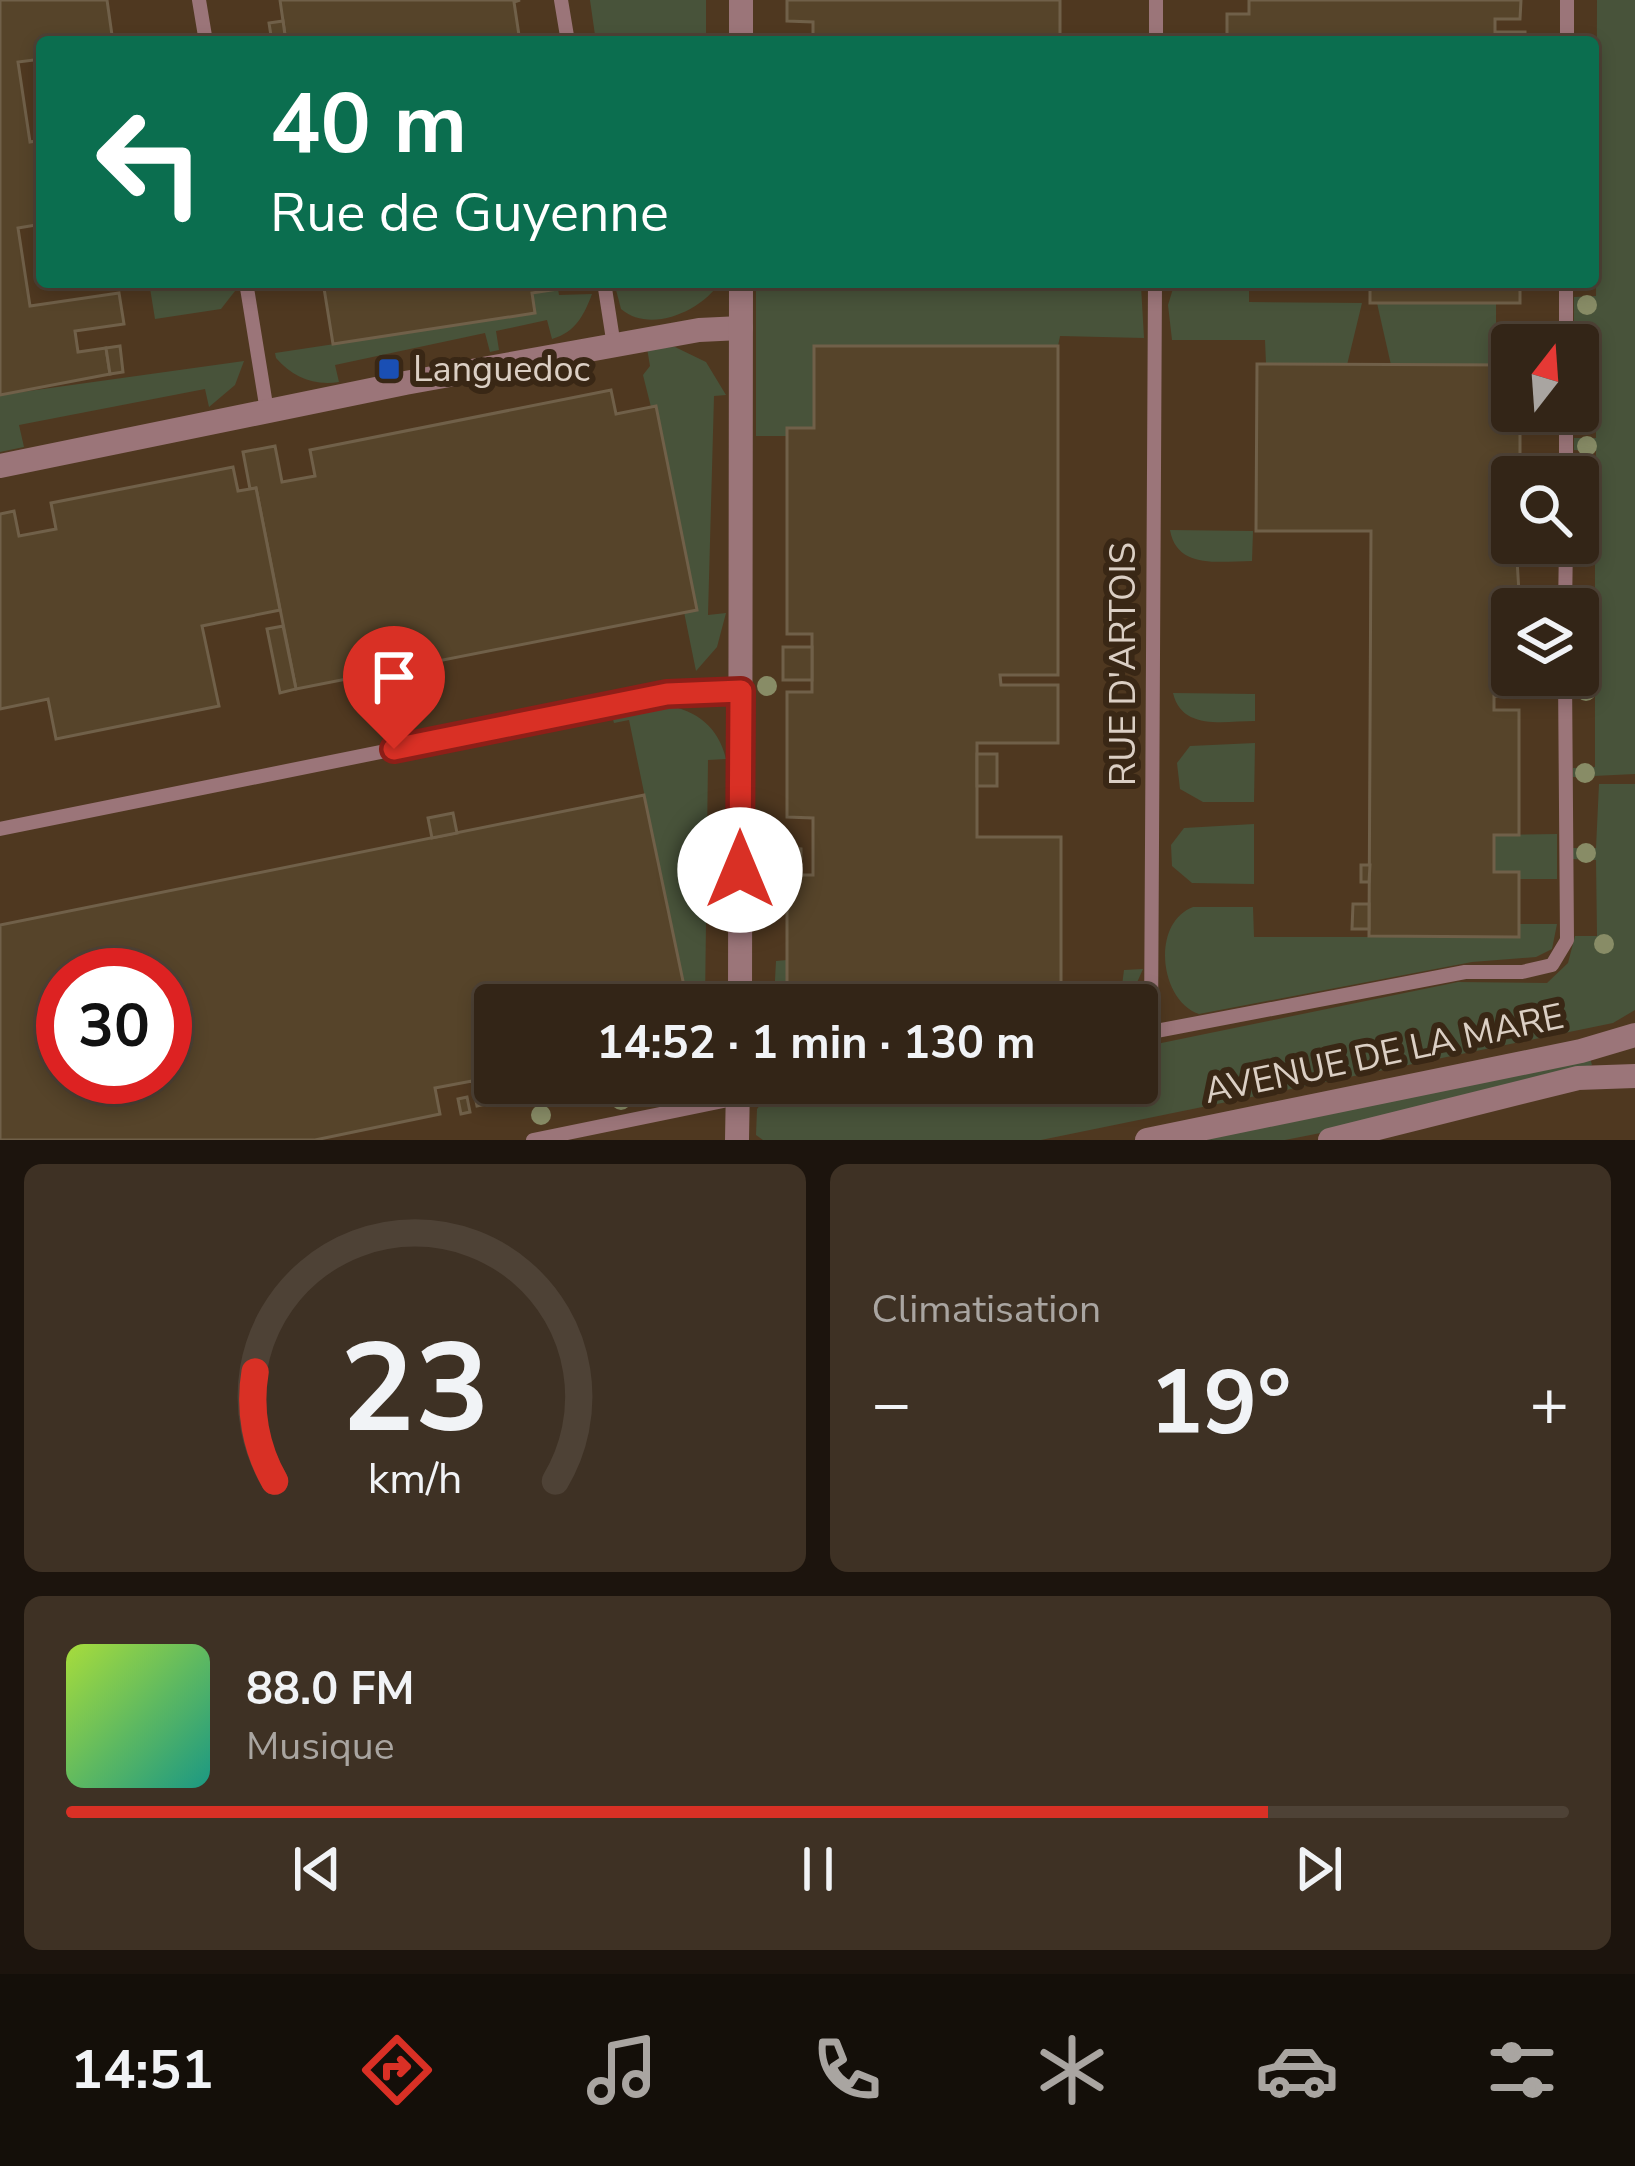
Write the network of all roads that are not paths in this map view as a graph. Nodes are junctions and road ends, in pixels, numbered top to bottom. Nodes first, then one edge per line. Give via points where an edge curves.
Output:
1 (200, 0) edge
2 (561, 0) edge
3 (741, 0) edge
4 (1156, 0) edge
5 (1567, 0) edge
6 (205, 36) edge
7 (567, 36) edge
8 (741, 36) edge
9 (1156, 36) edge
10 (1567, 36) edge
11 (247, 288) edge
12 (605, 288) edge
13 (741, 288) edge
14 (1155, 288) edge
15 (1566, 288) edge
16 (1566, 324) edge
17 (741, 328) junction
18 (614, 346) junction
19 (267, 411) junction
20 (0, 466) edge
21 (741, 691) junction
22 (1565, 696) edge
23 (0, 829) edge
24 (740, 984) edge
25 (1145, 984) edge
26 (1158, 1029) edge
27 (1635, 1035) edge
28 (1635, 1076) edge
29 (684, 1104) edge
30 (737, 1104) edge
31 (533, 1140) edge
32 (736, 1140) edge
33 (1147, 1140) edge
34 (1330, 1140) edge

1 - 6 lane
2 - 7 lane
3 - 8 street
4 - 9 lane
5 - 10 lane
11 - 19 lane
12 - 18 lane
13 - 17 street
14 - 25 lane, RUE D'ARTOIS
15 - 16 lane
17 - 18 street
17 - 21 street
18 - 19 street
19 - 20 street
21 - 23 lane via 667,694
21 - 24 street
22 - 26 lane via 1567,940 1552,965 1466,972
27 - 33 street, AVENUE DE LA MARE
28 - 34 street, AVENUE DE LA MARE via 1578,1078
29 - 31 lane
30 - 32 street

